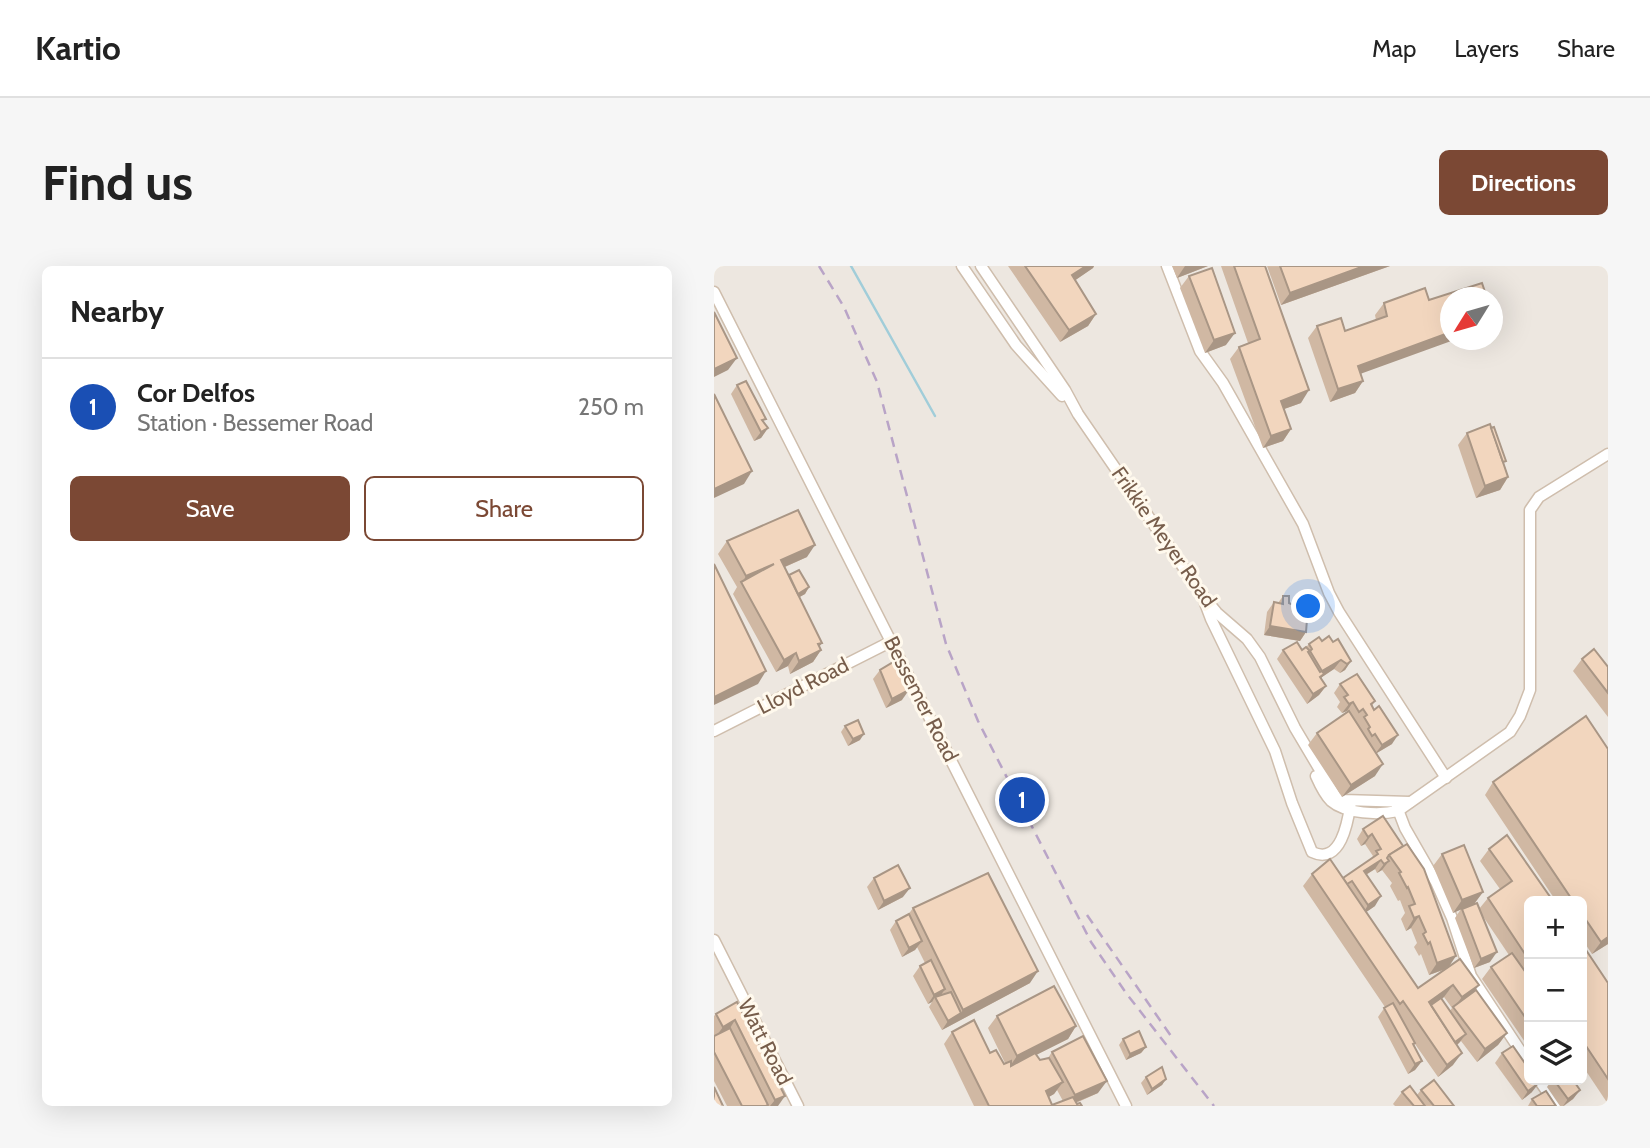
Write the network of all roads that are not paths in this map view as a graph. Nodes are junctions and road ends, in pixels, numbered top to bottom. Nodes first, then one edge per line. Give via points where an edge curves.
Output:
1 (962, 266) edge
2 (981, 266) edge
3 (1167, 266) edge
4 (714, 292) edge
5 (1078, 414) junction
6 (1608, 454) edge
7 (1203, 596) junction
8 (891, 641) junction
9 (714, 732) edge
10 (1446, 778) junction
11 (1351, 804) junction
12 (1397, 807) junction
13 (714, 940) edge
14 (1524, 1056) edge
15 (1542, 1085) edge
16 (798, 1106) edge
17 (1126, 1106) edge
18 (1557, 1106) edge

1 - 5 street, Frikkie Meyer Road via 1016,345
2 - 5 street, Frikkie Meyer Road
3 - 10 street via 1200,351 1303,524 1339,612
4 - 8 street, Bessemer Road
5 - 7 street, Frikkie Meyer Road
6 - 10 street via 1532,505 1530,690 1510,732
7 - 11 street, Frikkie Meyer Road via 1260,657 1295,729 1336,797
7 - 11 street via 1275,751 1312,852 1326,854 1336,848
8 - 9 street, Lloyd Road
8 - 17 street, Bessemer Road
10 - 12 street
11 - 12 street
12 - 14 street via 1452,918 1471,976
13 - 16 street, Watt Road
15 - 18 street

